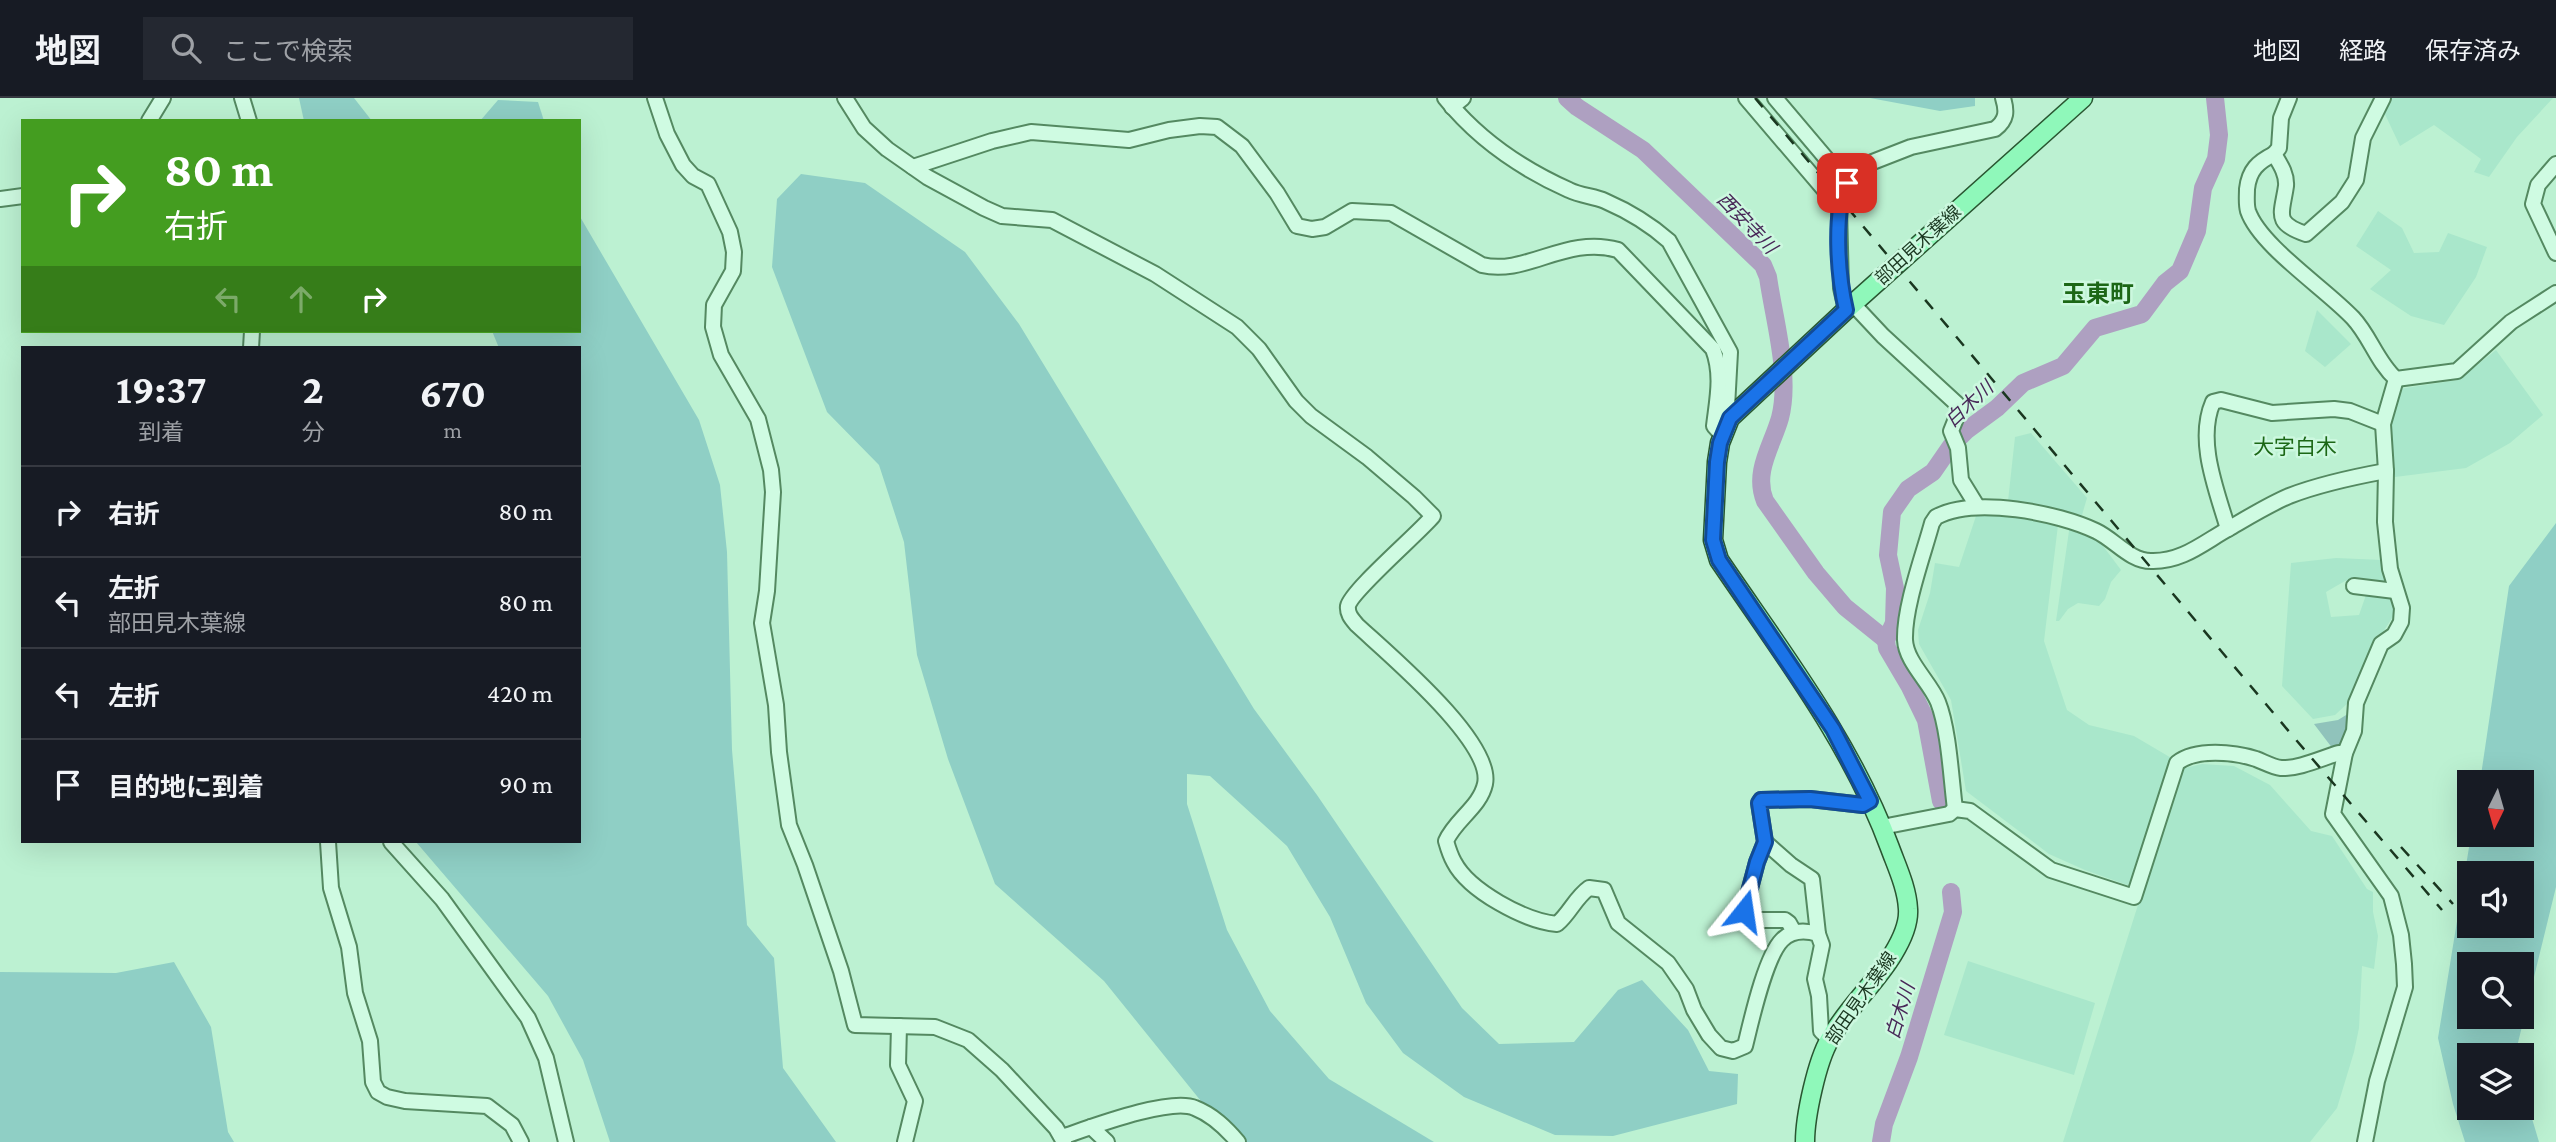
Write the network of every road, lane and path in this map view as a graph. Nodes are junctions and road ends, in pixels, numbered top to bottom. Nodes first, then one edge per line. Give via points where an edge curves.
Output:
1 (242, 98) edge
2 (655, 98) edge
3 (845, 98) edge
4 (1746, 98) edge
5 (1775, 98) edge
6 (2003, 98) edge
7 (2083, 98) edge
8 (2289, 98) edge
9 (2383, 98) edge
10 (159, 100) edge
11 (1453, 101) edge
12 (150, 119) edge
13 (248, 119) edge
14 (2274, 154) junction
15 (2556, 164) edge
16 (913, 167) junction
17 (1847, 183) junction
18 (21, 196) edge
19 (0, 199) edge
20 (1839, 206) junction
21 (2556, 253) edge
22 (2556, 293) edge
23 (1850, 307) junction
24 (2396, 379) junction
25 (1730, 418) junction
26 (2383, 424) junction
27 (1723, 436) junction
28 (2386, 471) junction
29 (1977, 506) junction
30 (2228, 529) junction
31 (2354, 586) dead end
32 (2395, 591) junction
33 (2345, 753) junction
34 (1870, 801) junction
35 (1955, 809) junction
36 (1882, 828) junction
37 (1765, 842) junction
38 (328, 843) edge
39 (392, 843) edge
40 (1794, 932) junction
41 (1818, 934) junction
42 (899, 1026) junction
43 (1829, 1039) junction
44 (1091, 1127) junction
45 (1063, 1140) edge
46 (521, 1142) edge
47 (566, 1142) edge
48 (905, 1142) edge
49 (1107, 1142) edge
50 (1238, 1142) edge
51 (1805, 1142) edge
52 (2365, 1142) edge

1 - 13 street
2 - 42 street via 682,165 708,184 734,252 733,271 714,305 713,327 721,355 758,419 771,470 762,623 789,824 855,1024
3 - 16 street via 863,128
4 - 20 street
5 - 17 street
6 - 17 street via 2005,117 1995,129 1912,147 1870,163
7 - 23 main road, 部田見木葉線
8 - 14 street
9 - 14 street via 2363,138 2356,180 2342,202 2306,234 2291,229 2280,211 2286,185
10 - 12 street
11 - 25 street via 1504,154 1571,191 1604,201 1657,229 1669,241 1730,352
14 - 24 street via 2252,170 2247,208 2253,222 2354,319
15 - 21 street via 2538,185 2533,204
16 - 27 street via 1031,132 1129,140 1179,129 1217,127 1242,146 1297,226 1325,228 1352,211 1391,213 1497,269 1582,246 1618,250 1713,349 1720,378 1714,426
16 - 40 street via 1003,216 1052,220 1155,274 1237,327 1311,416 1367,457 1433,516 1369,578 1348,603 1348,614 1426,688 1484,764 1484,787 1446,841 1455,864 1484,894 1557,924 1589,888 1604,890 1618,923 1668,963 1709,1035 1721,1048 1733,1051 1745,1046 1773,953
17 - 20 street
18 - 19 street
20 - 23 street via 1841,288
22 - 24 street via 2511,322 2457,371
23 - 25 main road, 部田見木葉線
23 - 29 street via 1957,404 1951,431 1961,480
24 - 26 street
25 - 27 main road, 部田見木葉線
26 - 28 street
26 - 30 street via 2350,411 2284,414 2213,402 2207,456
27 - 34 main road, 部田見木葉線 via 1713,540 1719,560 1833,729
28 - 30 street via 2289,496
28 - 32 street via 2385,522
29 - 30 street via 2070,521 2098,532 2137,559 2151,561 2184,556
29 - 35 street via 1943,514 1932,523 1905,641 1937,701
31 - 32 street
32 - 33 street via 2402,608 2401,622 2394,635 2381,644 2356,703 2354,731
33 - 35 street via 2280,768 2227,754 2183,758 2177,763 2134,897 2050,870 1970,811
33 - 52 street via 2333,814 2391,896 2404,964 2405,987 2377,1081
34 - 36 main road, 部田見木葉線
34 - 37 street via 1863,805 1761,800
35 - 36 street
36 - 43 main road, 部田見木葉線 via 1904,888 1908,911 1902,936
37 - 40 street via 1744,911 1752,920 1785,920
37 - 41 street via 1812,879
38 - 46 street via 331,888 349,947 378,1092 405,1101 487,1106 512,1125
39 - 47 street via 442,899 528,1018 546,1058
40 - 41 street
41 - 43 street via 1822,945 1815,979 1821,1031
42 - 45 street via 935,1027 968,1040 1002,1070
42 - 48 street via 898,1065 915,1101
43 - 51 main road, 部田見木葉線 via 1810,1103
44 - 45 street
44 - 49 street
44 - 50 street via 1159,1108 1193,1107 1224,1126

